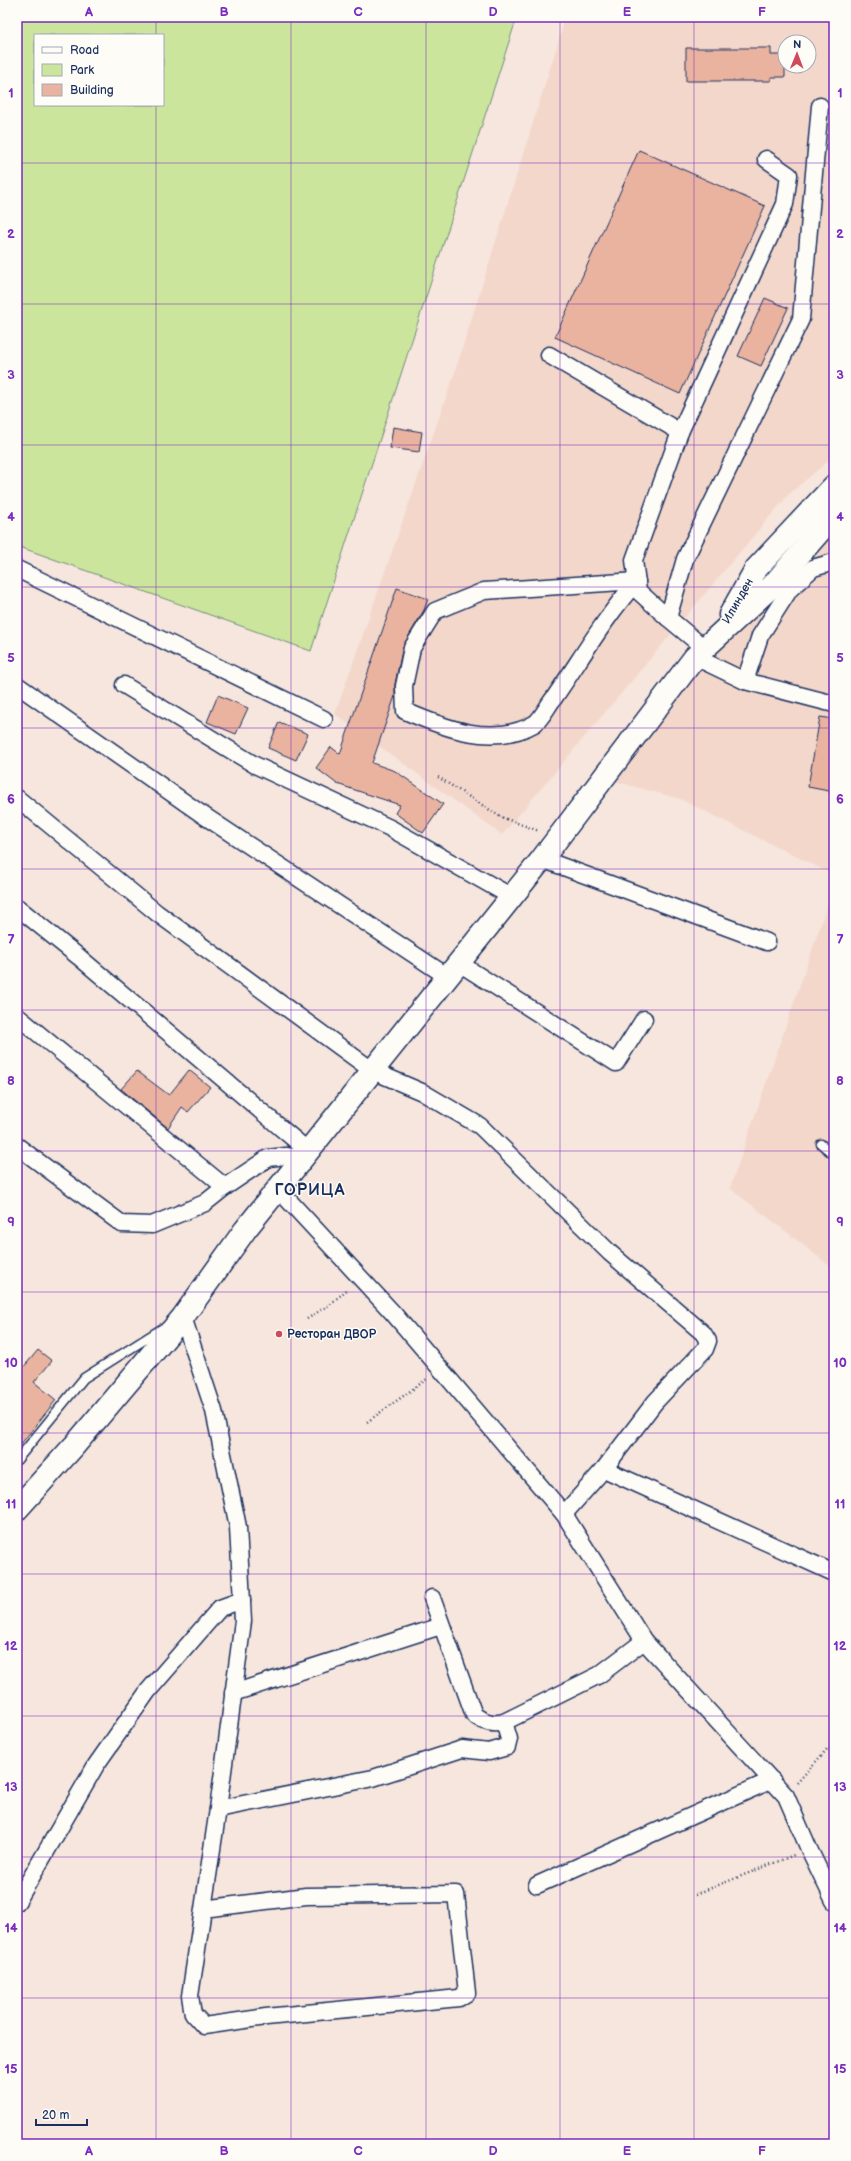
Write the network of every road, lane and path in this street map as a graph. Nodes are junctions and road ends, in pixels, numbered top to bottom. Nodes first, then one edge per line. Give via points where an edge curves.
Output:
1 (820, 106) dead end
2 (766, 159) dead end
3 (549, 355) dead end
4 (680, 432) junction
5 (834, 486) edge
6 (834, 515) edge
7 (834, 562) edge
8 (17, 569) edge
9 (637, 582) junction
10 (668, 618) junction
11 (720, 632) junction
12 (699, 652) junction
13 (745, 680) junction
14 (17, 685) edge
15 (124, 685) dead end
16 (834, 704) edge
17 (324, 720) dead end
18 (438, 777) dead end
19 (17, 798) edge
20 (558, 839) junction
21 (542, 859) junction
22 (512, 897) junction
23 (17, 907) edge
24 (767, 942) dead end
25 (454, 970) junction
26 (17, 1016) edge
27 (644, 1019) dead end
28 (373, 1071) junction
29 (821, 1144) dead end
30 (17, 1146) edge
31 (305, 1154) junction
32 (834, 1155) edge
33 (225, 1187) junction
34 (278, 1189) junction
35 (361, 1278) junction
36 (183, 1316) junction
37 (307, 1319) dead end
38 (441, 1369) junction
39 (367, 1422) dead end
40 (17, 1460) edge
41 (604, 1469) junction
42 (17, 1509) edge
43 (564, 1514) junction
44 (834, 1573) edge
45 (432, 1598) dead end
46 (242, 1600) junction
47 (441, 1626) junction
48 (644, 1641) junction
49 (233, 1693) junction
50 (504, 1722) junction
51 (834, 1750) edge
52 (772, 1780) junction
53 (786, 1796) junction
54 (218, 1809) junction
55 (809, 1850) junction
56 (537, 1885) dead end
57 (696, 1894) dead end
58 (17, 1902) edge
59 (834, 1902) edge
60 (204, 1909) junction

1 - 10 street via 801,319 685,559
2 - 4 street via 789,175 785,204
3 - 4 street
4 - 9 street via 634,560
5 - 11 main road, Илинден via 756,569
6 - 11 main road, Илинден via 772,586
7 - 13 street via 813,568 790,589 760,636
8 - 17 street
9 - 9 street via 484,591 435,611 412,648 404,686 405,711 432,723 475,734 505,734 535,724 618,603
9 - 10 street via 638,591
10 - 12 street
11 - 12 main road
12 - 13 street
12 - 20 main road
13 - 16 street
14 - 25 street via 200,813
15 - 22 street via 255,765 390,828
18 - 20 path via 501,817
19 - 28 street via 157,913
20 - 21 main road
21 - 22 main road
21 - 24 street
22 - 25 main road
23 - 31 street via 79,956
25 - 27 street via 616,1063
25 - 28 main road
26 - 33 street
28 - 31 main road
28 - 41 street via 422,1092 480,1126 610,1253 703,1333 708,1341 705,1349 655,1402
29 - 32 lane
30 - 33 street via 122,1224 152,1224 205,1203
31 - 33 street via 268,1158
31 - 34 main road
34 - 35 street
34 - 36 main road
35 - 37 path via 329,1305
35 - 38 street
36 - 40 lane via 84,1378
36 - 42 main road via 74,1446
36 - 46 street via 214,1411 238,1527
38 - 39 path
38 - 43 street
41 - 43 street
41 - 44 street
43 - 48 street
45 - 47 street
46 - 49 street via 243,1621
46 - 58 street via 220,1608 148,1691 96,1765
47 - 49 street
47 - 50 street via 474,1715 484,1722
48 - 50 street via 599,1675
48 - 52 street
49 - 54 street
50 - 54 street via 509,1739 507,1747 499,1751 462,1749 373,1778
51 - 53 path via 828,1748
52 - 53 street
52 - 56 street
53 - 55 street
54 - 60 street
55 - 57 path
55 - 59 street
60 - 60 street via 190,1996 193,2014 204,2026 266,2017 459,1998 467,1993 456,1894 306,1896

